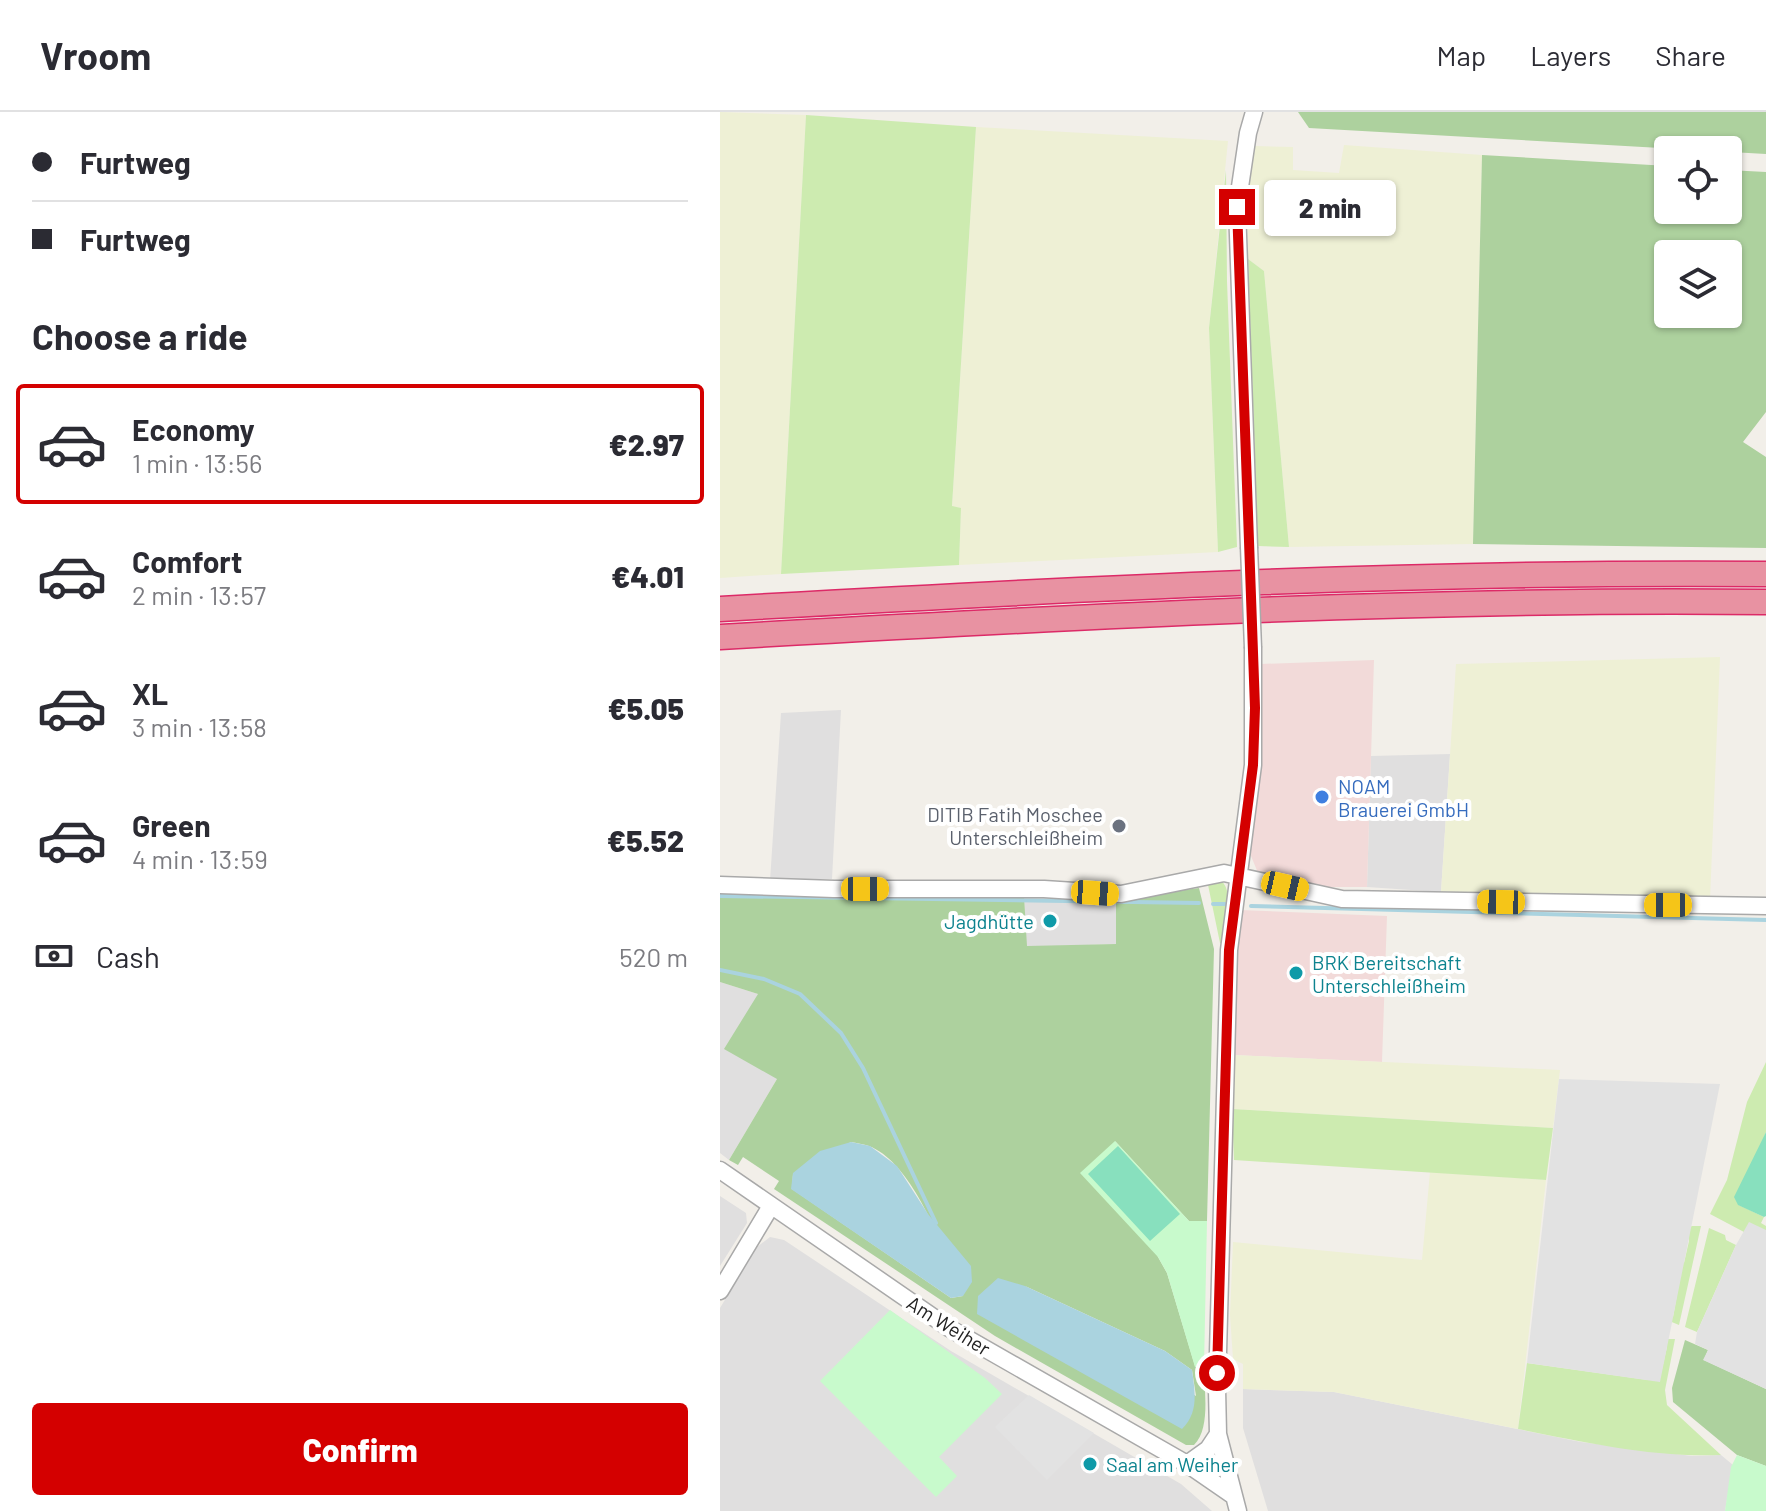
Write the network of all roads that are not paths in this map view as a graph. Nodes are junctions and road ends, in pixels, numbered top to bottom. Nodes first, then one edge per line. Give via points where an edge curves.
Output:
1 (1254, 112) edge
2 (1766, 574) edge
3 (1766, 602) edge
4 (720, 609) edge
5 (720, 637) edge
6 (1239, 876) junction
7 (720, 885) edge
8 (1766, 906) edge
9 (720, 1170) edge
10 (771, 1206) junction
11 (720, 1291) edge
12 (1218, 1434) junction
13 (1187, 1464) junction
14 (1235, 1503) edge

1 - 6 street, bridge via 1237,207 1253,648 1253,765
2 - 4 highway via 1259,582
3 - 5 highway via 1301,608
6 - 7 street via 1203,876 1121,894
6 - 8 street via 1342,899
6 - 12 street via 1229,950
9 - 10 street, Am Weiher
10 - 11 street
10 - 13 street, Am Weiher via 949,1328
12 - 13 street
12 - 14 street
13 - 14 street, Am Weiher

